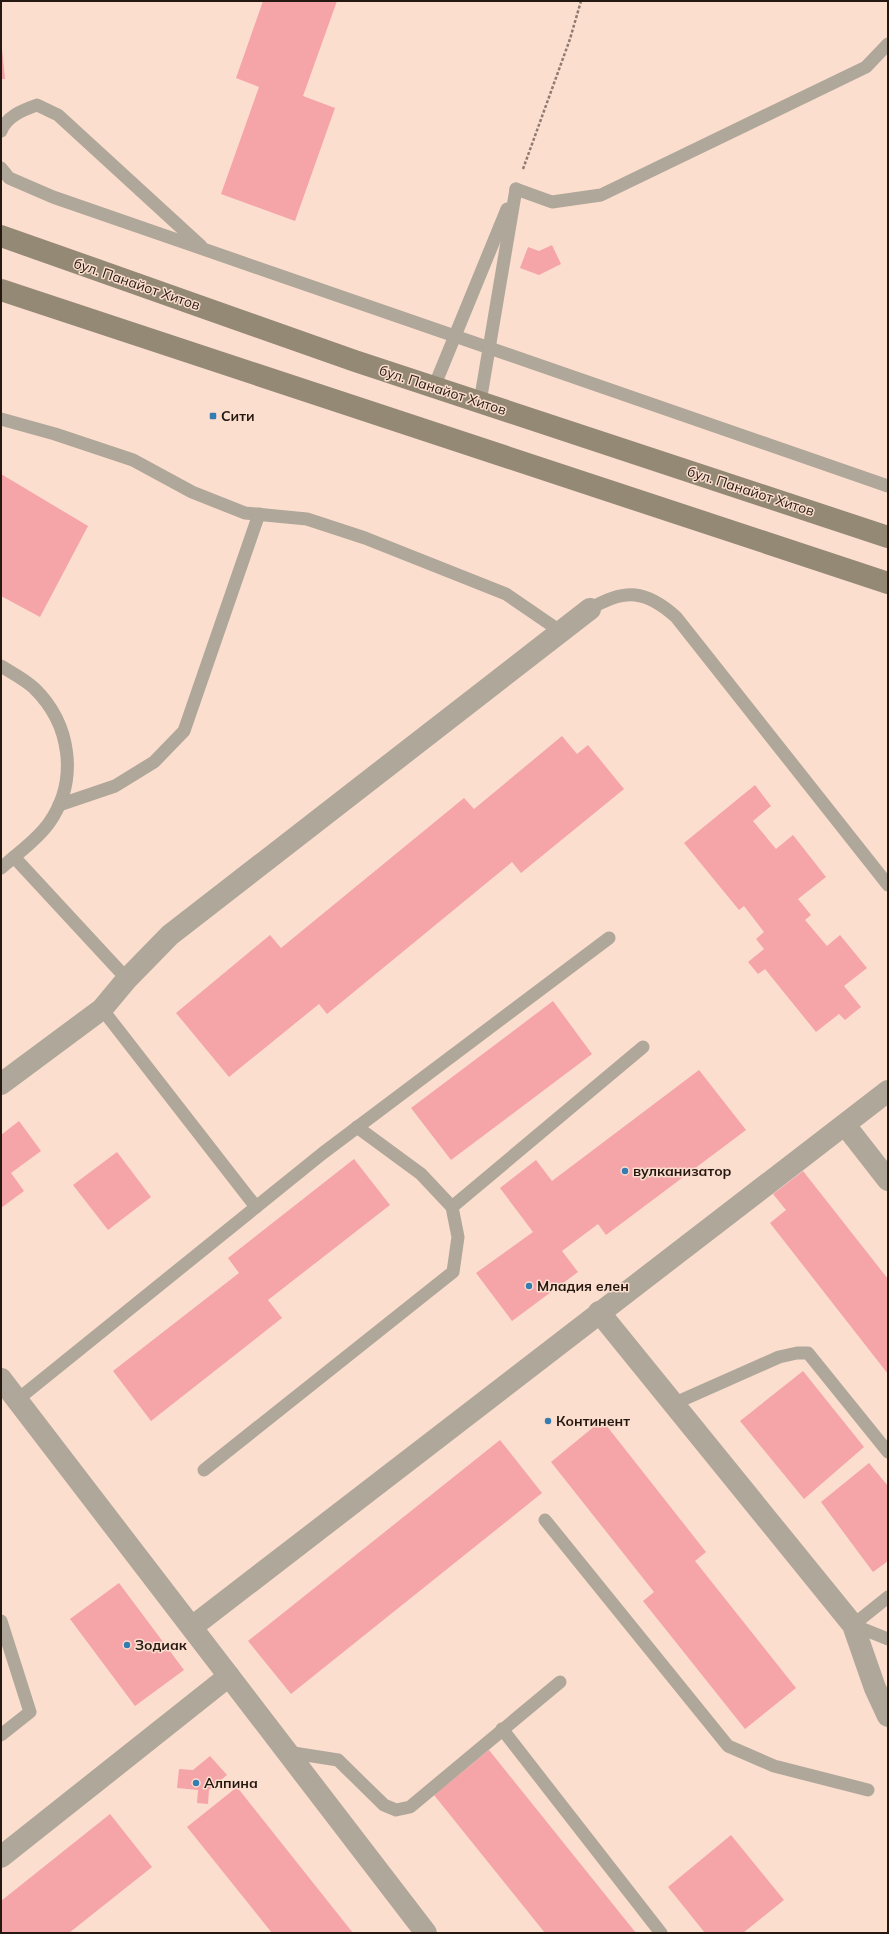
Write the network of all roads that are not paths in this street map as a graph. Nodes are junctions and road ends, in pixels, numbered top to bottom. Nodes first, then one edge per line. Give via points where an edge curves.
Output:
1 (888, 44) edge
2 (1, 131) edge
3 (1, 168) edge
4 (516, 189) junction
5 (1, 236) edge
6 (205, 250) junction
7 (1, 290) edge
8 (454, 336) junction
9 (489, 347) junction
10 (434, 387) junction
11 (480, 402) junction
12 (1, 419) edge
13 (888, 486) edge
14 (259, 514) junction
15 (888, 537) edge
16 (888, 583) edge
17 (590, 609) joint
18 (560, 631) junction
19 (1, 666) edge
20 (59, 805) junction
21 (14, 858) junction
22 (1, 868) edge
23 (888, 885) edge
24 (610, 938) dead end
25 (127, 979) junction
26 (102, 1009) junction
27 (643, 1047) dead end
28 (1, 1084) edge
29 (888, 1091) edge
30 (844, 1125) junction
31 (357, 1127) junction
32 (888, 1180) edge
33 (256, 1207) junction
34 (452, 1207) junction
35 (599, 1312) junction
36 (1, 1379) edge
37 (17, 1400) junction
38 (673, 1404) junction
39 (888, 1452) edge
40 (204, 1470) dead end
41 (545, 1520) dead end
42 (888, 1596) edge
43 (1, 1621) edge
44 (853, 1625) junction
45 (192, 1627) junction
46 (888, 1640) edge
47 (229, 1676) junction
48 (560, 1682) dead end
49 (888, 1716) edge
50 (502, 1729) junction
51 (1, 1735) edge
52 (287, 1752) junction
53 (868, 1790) dead end
54 (1, 1856) edge
55 (426, 1933) edge
56 (661, 1933) edge

1 - 4 lane via 866,67 601,196 552,202
2 - 6 lane via 19,112 37,105 58,115
3 - 6 lane via 9,178 53,197
4 - 8 lane
4 - 9 lane
5 - 10 street, бул. Панайот Хитов
6 - 8 lane
7 - 16 street
8 - 9 lane
8 - 10 lane
9 - 11 lane
9 - 13 lane
10 - 11 street, бул. Панайот Хитов
11 - 15 street, бул. Панайот Хитов
12 - 14 lane via 133,460 192,492 245,513
14 - 18 lane via 307,519 365,538 506,594
14 - 20 lane via 184,731 154,762 115,786
17 - 18 street
17 - 23 lane via 606,599 625,595 644,596 662,604 676,617
18 - 25 street via 170,935
19 - 20 lane via 33,687 49,704 62,730 68,759 66,782
20 - 21 lane via 48,824
21 - 22 lane
21 - 25 lane
24 - 31 lane
25 - 26 street
26 - 28 street
26 - 33 lane
27 - 34 lane
29 - 30 street
30 - 32 street
30 - 35 street
31 - 33 lane
31 - 34 lane via 421,1174
33 - 37 lane
34 - 40 lane via 458,1237 453,1272
35 - 38 street
35 - 45 street
36 - 37 street
37 - 45 street
38 - 39 lane via 780,1357 808,1353
38 - 44 street
41 - 53 lane via 728,1746 774,1766
42 - 44 lane
43 - 51 lane via 30,1712
44 - 46 lane
44 - 49 street via 875,1688
45 - 47 street
47 - 52 street
47 - 54 street
48 - 50 lane
50 - 52 lane via 410,1808 396,1810 384,1805 338,1760
50 - 56 lane
52 - 55 street

